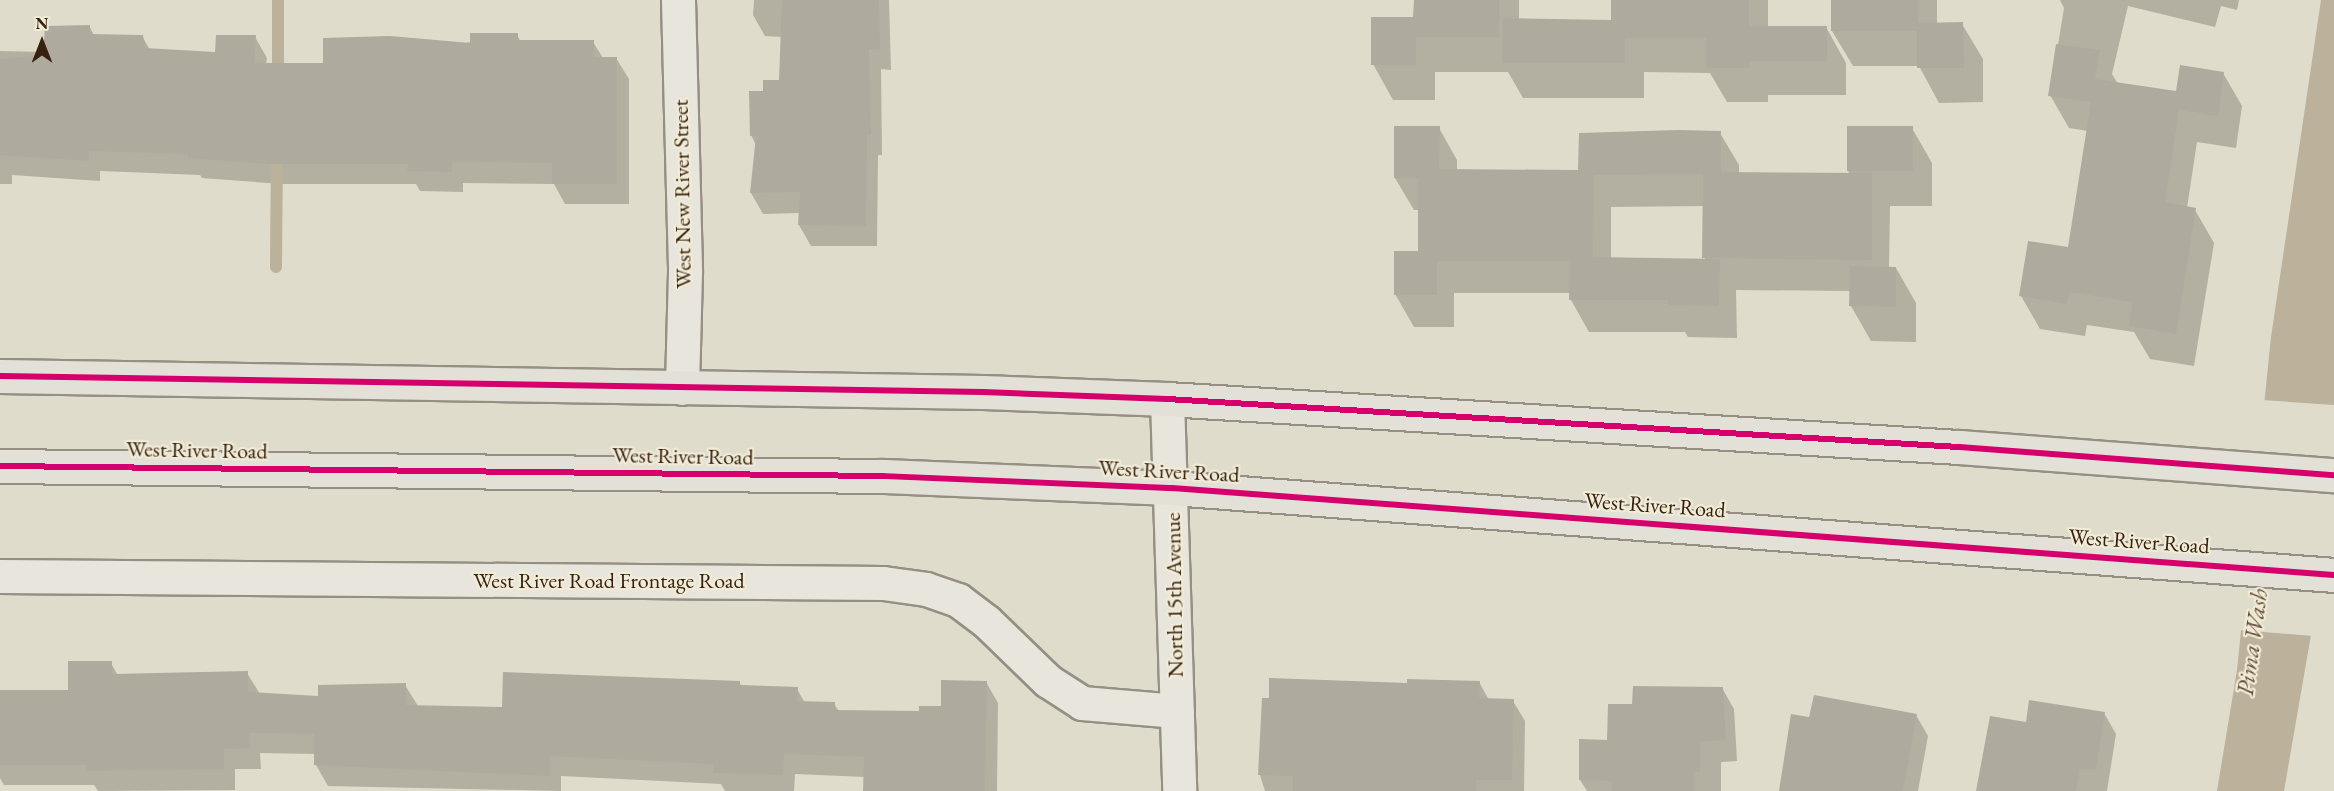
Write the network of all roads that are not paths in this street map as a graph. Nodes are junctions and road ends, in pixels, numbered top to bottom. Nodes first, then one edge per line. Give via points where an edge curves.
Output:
1 (678, 0) edge
2 (0, 376) edge
3 (682, 388) junction
4 (1167, 399) junction
5 (0, 466) edge
6 (2334, 475) edge
7 (1172, 488) junction
8 (2334, 575) edge
9 (0, 576) edge
10 (1178, 711) junction
11 (1179, 791) edge

1 - 3 street, West New River Street via 685,272
2 - 3 main road
3 - 4 main road
4 - 6 main road via 1959,447
4 - 7 street, North 15th Avenue
5 - 7 main road, West River Road via 883,476
7 - 8 main road, West River Road
7 - 10 street, North 15th Avenue
9 - 10 street, West River Road Frontage Road via 883,583 926,589 958,600 1048,681 1082,703
10 - 11 street, North 15th Avenue

